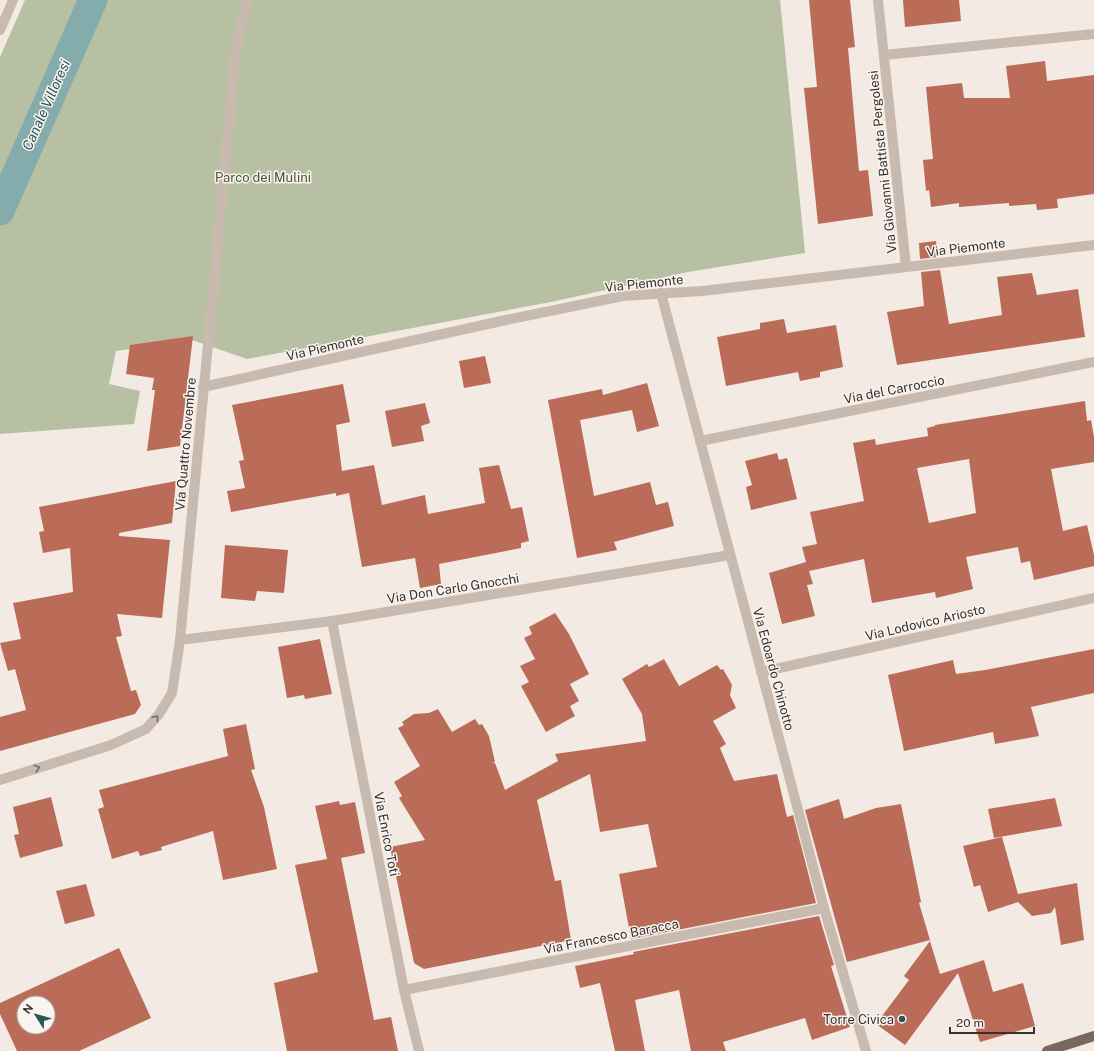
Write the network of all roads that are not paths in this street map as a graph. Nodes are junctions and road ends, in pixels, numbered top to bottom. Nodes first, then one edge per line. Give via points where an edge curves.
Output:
1 (13, 0) edge
2 (247, 0) edge
3 (878, 0) edge
4 (0, 30) edge
5 (1094, 34) edge
6 (884, 55) junction
7 (1094, 245) edge
8 (906, 267) junction
9 (661, 293) junction
10 (1094, 362) edge
11 (203, 387) junction
12 (700, 441) junction
13 (730, 555) junction
14 (1094, 598) edge
15 (332, 621) junction
16 (180, 640) junction
17 (761, 672) junction
18 (0, 780) edge
19 (824, 908) junction
20 (404, 990) junction
21 (1094, 1036) edge
22 (419, 1051) edge
23 (866, 1051) edge
24 (1048, 1051) edge

1 - 4 street
2 - 11 street, Via Quattro Novembre via 236,48
3 - 6 street, Via Giovanni Battista Pergolesi
5 - 6 street, Via Giovanni Battista Pergolesi
6 - 8 street, Via Giovanni Battista Pergolesi
7 - 8 street, Via Piemonte
8 - 9 street, Via Piemonte via 702,291
9 - 11 street, Via Piemonte via 623,296 522,316
9 - 12 street, Via Edoardo Chinotto
10 - 12 street, Via del Carroccio
11 - 16 street, Via Quattro Novembre
12 - 13 street, Via Edoardo Chinotto
13 - 15 street, Via Don Carlo Gnocchi
13 - 17 street, Via Edoardo Chinotto
14 - 17 street, Via Lodovico Ariosto
15 - 16 street, Via Don Carlo Gnocchi
15 - 20 street, Via Enrico Toti
18 -> 16 street, Via Quattro Novembre via 111,744 146,729 172,693
17 - 19 street, Via Edoardo Chinotto
19 - 20 street, Via Francesco Baracca
19 - 23 street, Via Edoardo Chinotto
20 - 22 street, Via Enrico Toti
21 - 24 main road

